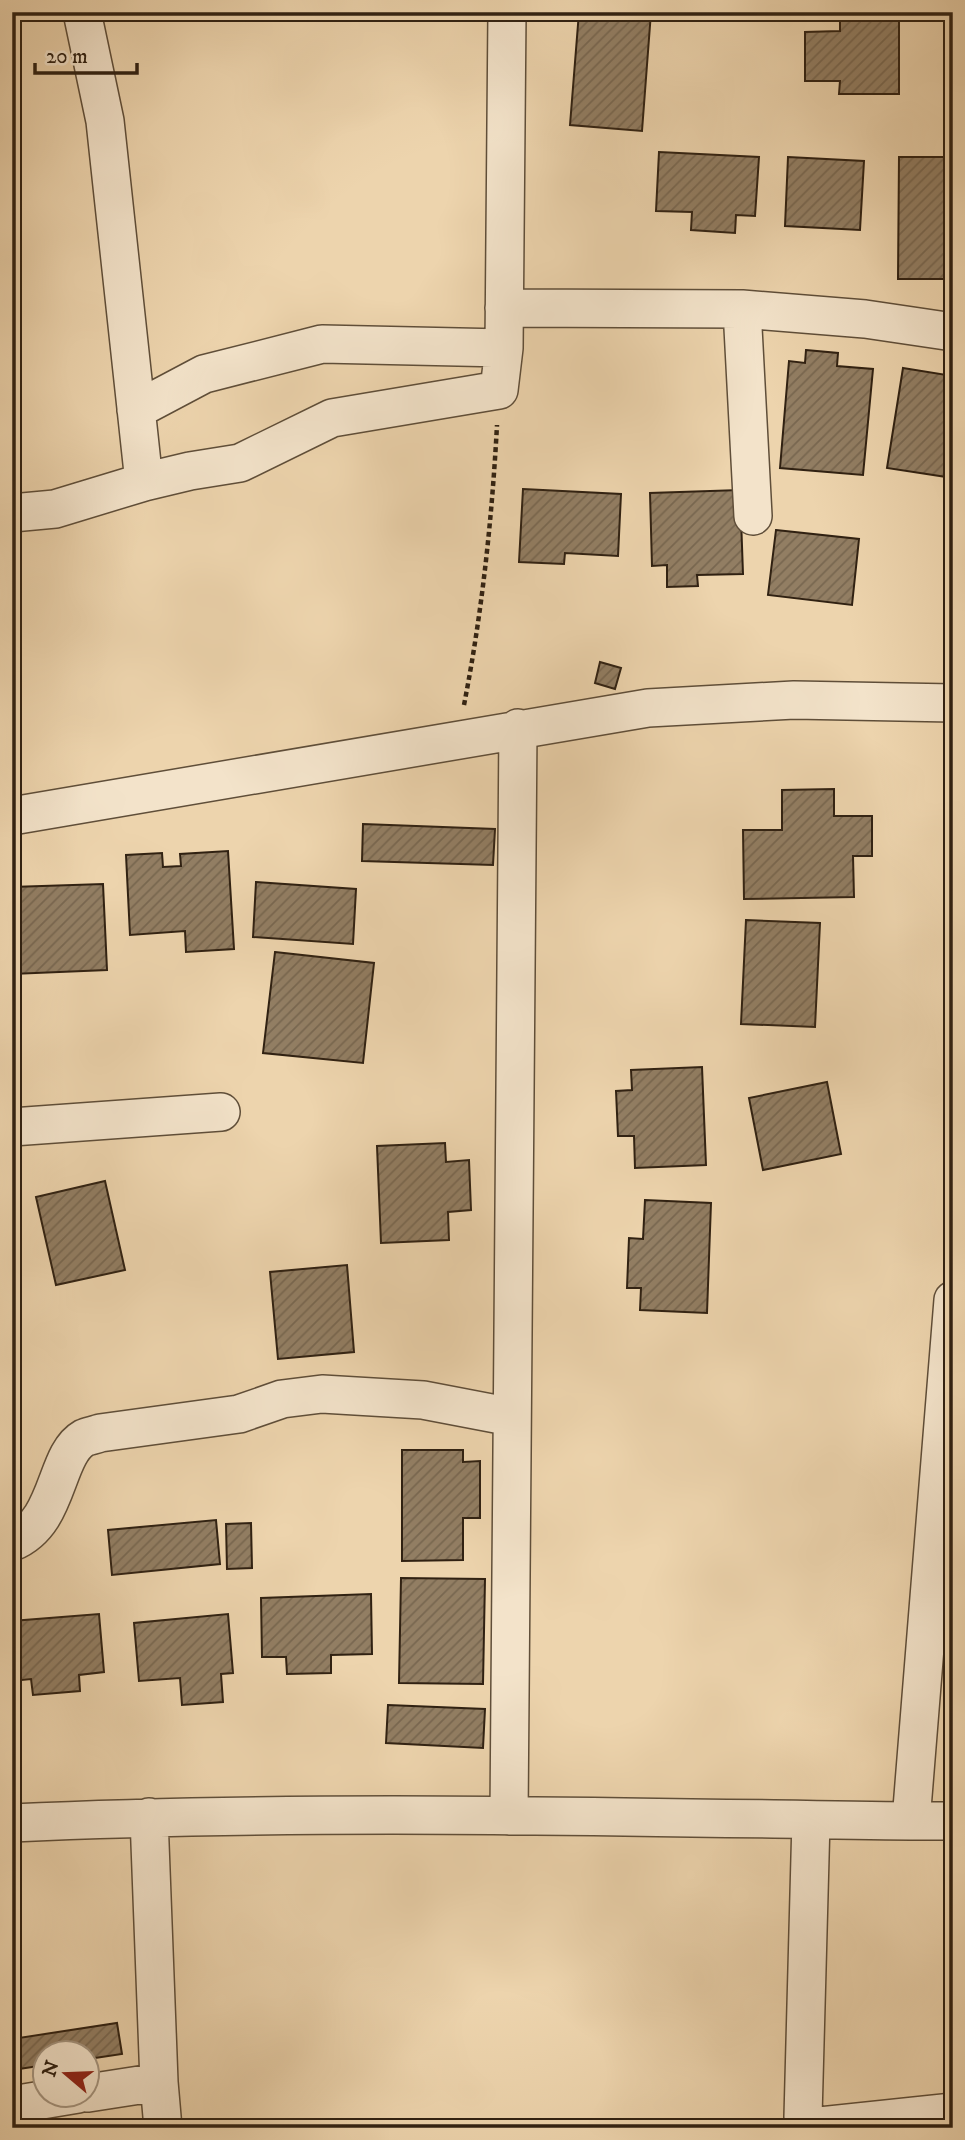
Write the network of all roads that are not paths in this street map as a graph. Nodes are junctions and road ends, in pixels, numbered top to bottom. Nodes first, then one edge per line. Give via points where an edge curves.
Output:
1 (82, 12) edge
2 (507, 12) edge
3 (504, 308) junction
4 (742, 309) junction
5 (953, 332) edge
6 (504, 348) junction
7 (136, 410) junction
8 (144, 482) junction
9 (12, 513) edge
10 (752, 516) dead end
11 (953, 703) edge
12 (518, 728) junction
13 (12, 816) edge
14 (220, 1112) dead end
15 (12, 1127) edge
16 (953, 1300) edge
17 (512, 1417) junction
18 (12, 1542) edge
19 (149, 1816) junction
20 (509, 1816) junction
21 (811, 1820) junction
22 (911, 1821) junction
23 (953, 1821) edge
24 (12, 1823) edge
25 (159, 2082) junction
26 (102, 2091) edge
27 (32, 2102) edge
28 (12, 2105) edge
29 (953, 2112) edge
30 (163, 2128) edge

1 - 7 street via 104,121
2 - 3 street
3 - 4 street
3 - 6 street
4 - 5 street via 865,318
4 - 10 street
6 - 7 street via 322,344 204,374
6 - 8 street via 499,390 332,418 240,463
7 - 8 street
8 - 9 street via 55,509
11 - 12 street via 794,701 648,708
12 - 13 street
12 - 17 street
14 - 15 street
16 - 22 street
17 - 18 street via 423,1400 322,1394 282,1399 239,1414 100,1433 82,1439 71,1452 51,1502 36,1524
17 - 20 street
19 - 20 street
19 - 24 street
19 - 25 street
20 - 21 street
21 - 22 street
21 - 29 street via 803,2117 820,2126
22 - 23 street
25 - 26 street
25 - 30 street
27 - 28 street

